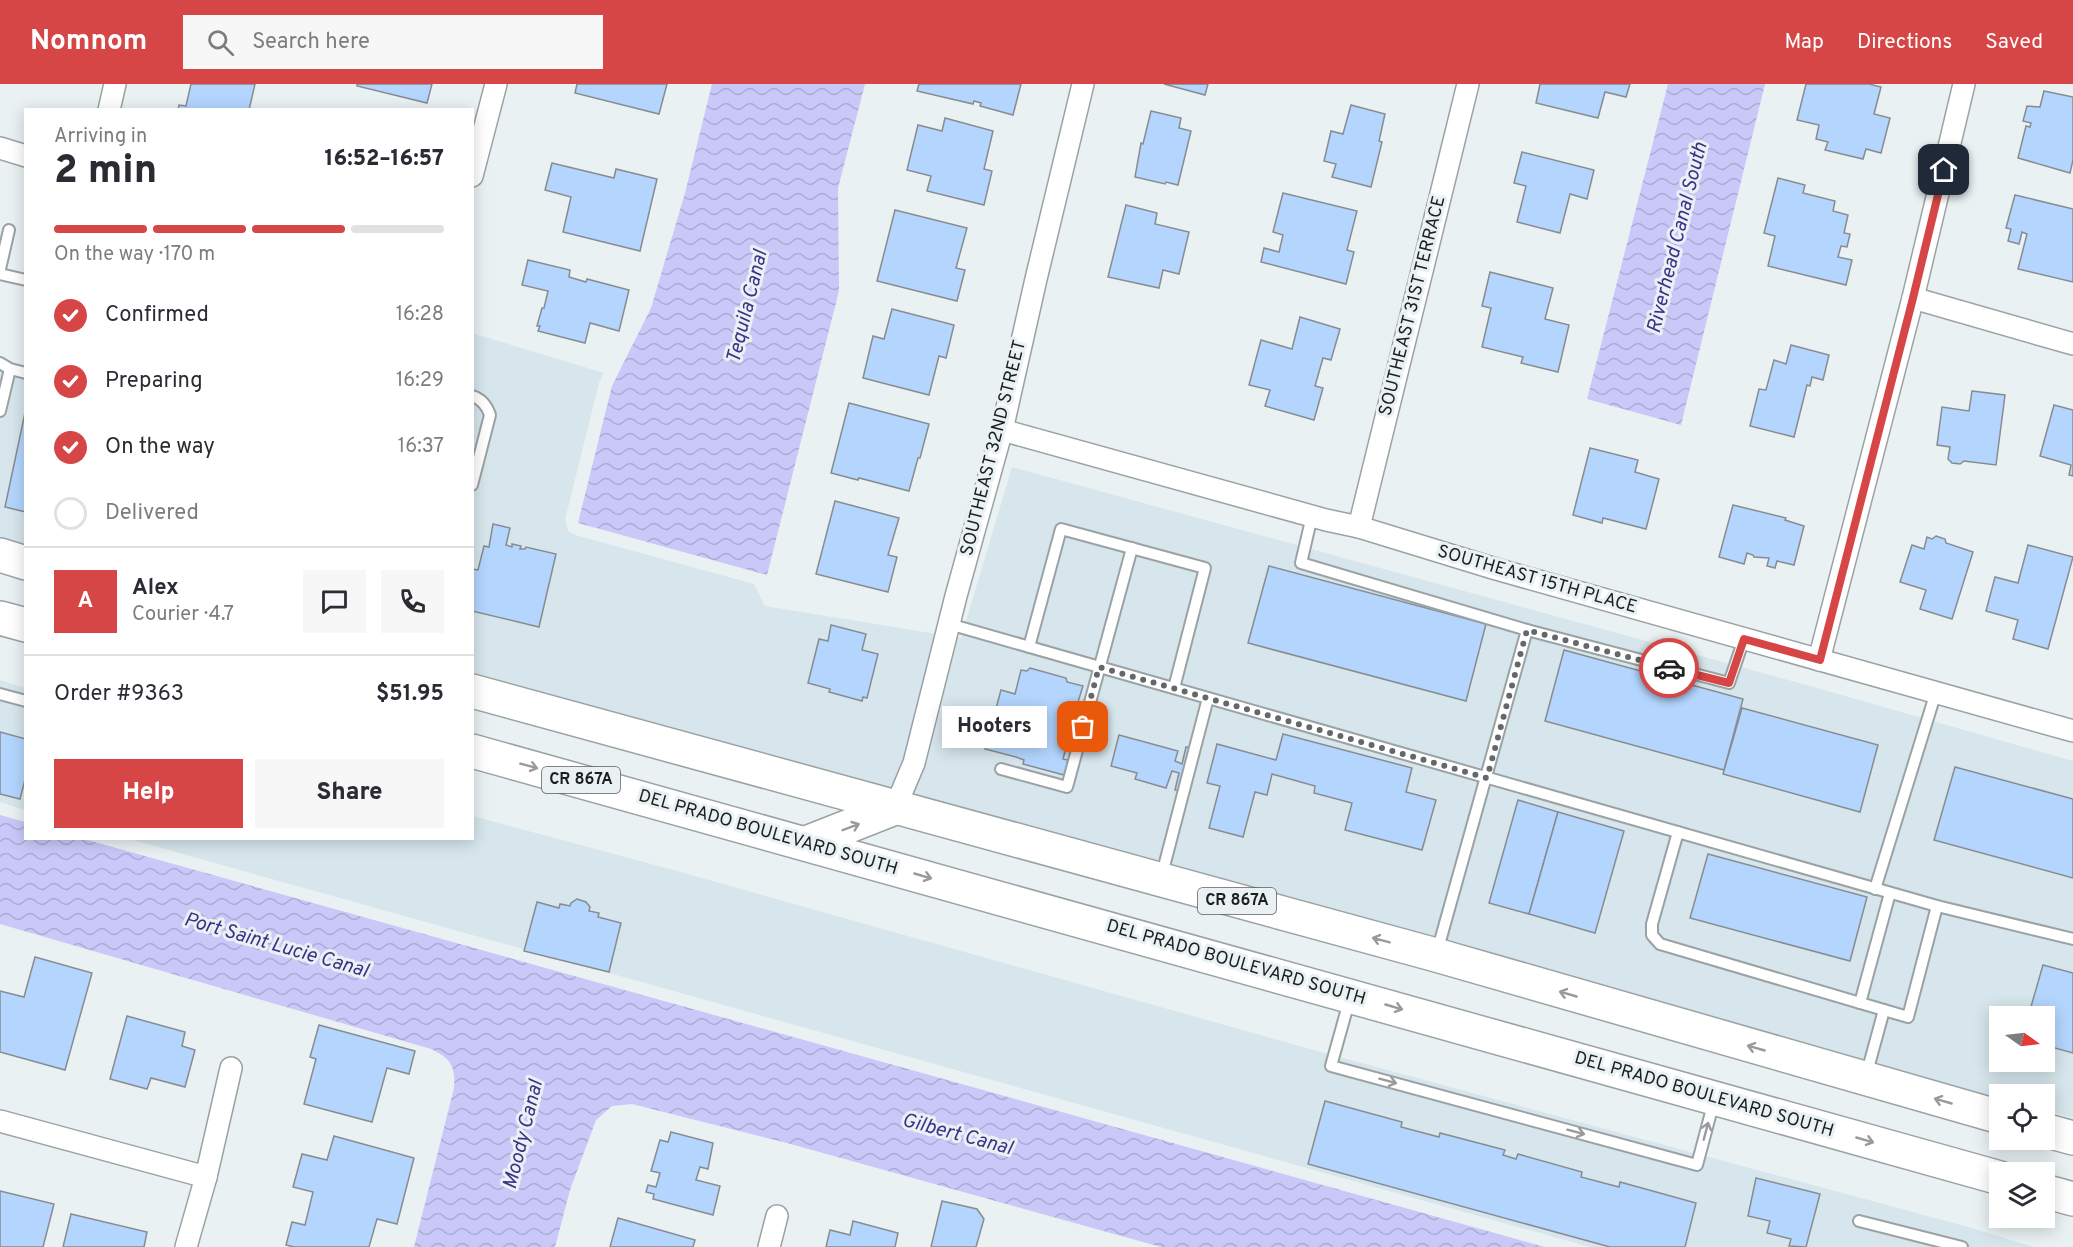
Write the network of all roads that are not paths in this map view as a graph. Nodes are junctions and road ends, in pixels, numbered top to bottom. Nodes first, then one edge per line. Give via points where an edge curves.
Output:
1 (115, 84) edge
2 (496, 84) edge
3 (1083, 84) edge
4 (1468, 84) edge
5 (1964, 84) edge
6 (109, 108) edge
7 (0, 148) edge
8 (24, 155) edge
9 (474, 168) edge
10 (9, 230) dead end
11 (0, 272) edge
12 (24, 279) edge
13 (1913, 298) junction
14 (2073, 344) edge
15 (0, 363) edge
16 (10, 369) junction
17 (24, 372) edge
18 (474, 397) edge
19 (0, 411) edge
20 (1002, 430) junction
21 (474, 477) edge
22 (1312, 516) junction
23 (1359, 528) junction
24 (1132, 548) junction
25 (0, 555) edge
26 (24, 562) edge
27 (0, 618) edge
28 (24, 624) edge
29 (949, 624) junction
30 (1527, 630) junction
31 (1744, 639) junction
32 (1029, 647) junction
33 (1820, 660) junction
34 (1099, 667) junction
35 (1174, 688) junction
36 (474, 692) edge
37 (1936, 692) junction
38 (0, 694) edge
39 (1208, 698) junction
40 (24, 700) edge
41 (2073, 731) edge
42 (474, 752) edge
43 (1002, 769) dead end
44 (1487, 778) junction
45 (895, 808) junction
46 (1678, 832) junction
47 (806, 843) junction
48 (1160, 880) junction
49 (1875, 889) junction
50 (1890, 893) junction
51 (1937, 906) junction
52 (2073, 939) edge
53 (1436, 956) junction
54 (1350, 995) junction
55 (1860, 1003) junction
56 (1884, 1010) junction
57 (231, 1068) dead end
58 (1865, 1079) junction
59 (1715, 1098) junction
60 (1989, 1114) edge
61 (0, 1121) edge
62 (2055, 1133) edge
63 (2073, 1138) edge
64 (1989, 1175) edge
65 (206, 1177) junction
66 (2055, 1194) edge
67 (2073, 1199) edge
68 (777, 1216) dead end
69 (1859, 1221) dead end
70 (186, 1247) edge
71 (770, 1247) edge
72 (1962, 1247) edge

1 - 6 street
2 - 9 street
3 - 20 street, SOUTHEAST 32ND STREET
4 - 23 street, SOUTHEAST 31ST TERRACE
5 - 13 street
7 - 8 street
10 - 11 lane
11 - 12 lane
13 - 14 street
13 - 33 street
15 - 16 lane
16 - 17 lane
16 - 19 lane
18 - 21 lane via 487,406 490,415
20 - 22 street, SOUTHEAST 15TH PLACE
20 - 29 street, SOUTHEAST 32ND STREET
22 - 23 street, SOUTHEAST 15TH PLACE
22 - 30 lane via 1301,563
23 - 31 street, SOUTHEAST 15TH PLACE
24 - 32 lane via 1060,529
24 - 34 lane
24 - 35 lane via 1205,568
25 - 26 main road
27 - 28 main road
29 - 32 lane
29 - 45 street, SOUTHEAST 32ND STREET via 914,763
30 - 31 lane via 1729,683
30 - 44 lane
31 - 33 street, SOUTHEAST 15TH PLACE
32 - 34 lane
33 - 37 street, SOUTHEAST 15TH PLACE
34 - 35 lane
34 - 43 lane via 1067,787
35 - 39 lane
36 - 45 main road, CR 867A
37 - 41 street, SOUTHEAST 15TH PLACE
37 - 49 lane
38 - 40 lane
39 - 44 lane
39 - 48 lane
42 -> 47 main road, DEL PRADO BOULEVARD SOUTH / CR 867A
44 - 46 lane
44 - 53 lane
47 -> 45 main road
45 - 48 main road, CR 867A
46 - 49 lane
46 - 55 lane via 1652,924 1652,935 1660,944
47 -> 54 main road, DEL PRADO BOULEVARD SOUTH / CR 867A
53 -> 48 main road, CR 867A
49 - 50 lane
50 - 51 lane
50 - 55 lane
51 - 52 lane
51 - 56 lane via 1908,1017
58 -> 53 main road, CR 867A
54 -> 59 main road, DEL PRADO BOULEVARD SOUTH / CR 867A
54 -> 59 lane via 1331,1066 1697,1165
55 - 56 lane
56 - 58 lane
57 - 65 street
60 -> 58 main road, CR 867A
59 -> 64 main road, DEL PRADO BOULEVARD SOUTH / CR 867A
61 - 65 street
62 - 63 main road
65 - 70 street
66 - 67 main road
68 - 71 street
69 - 72 lane

